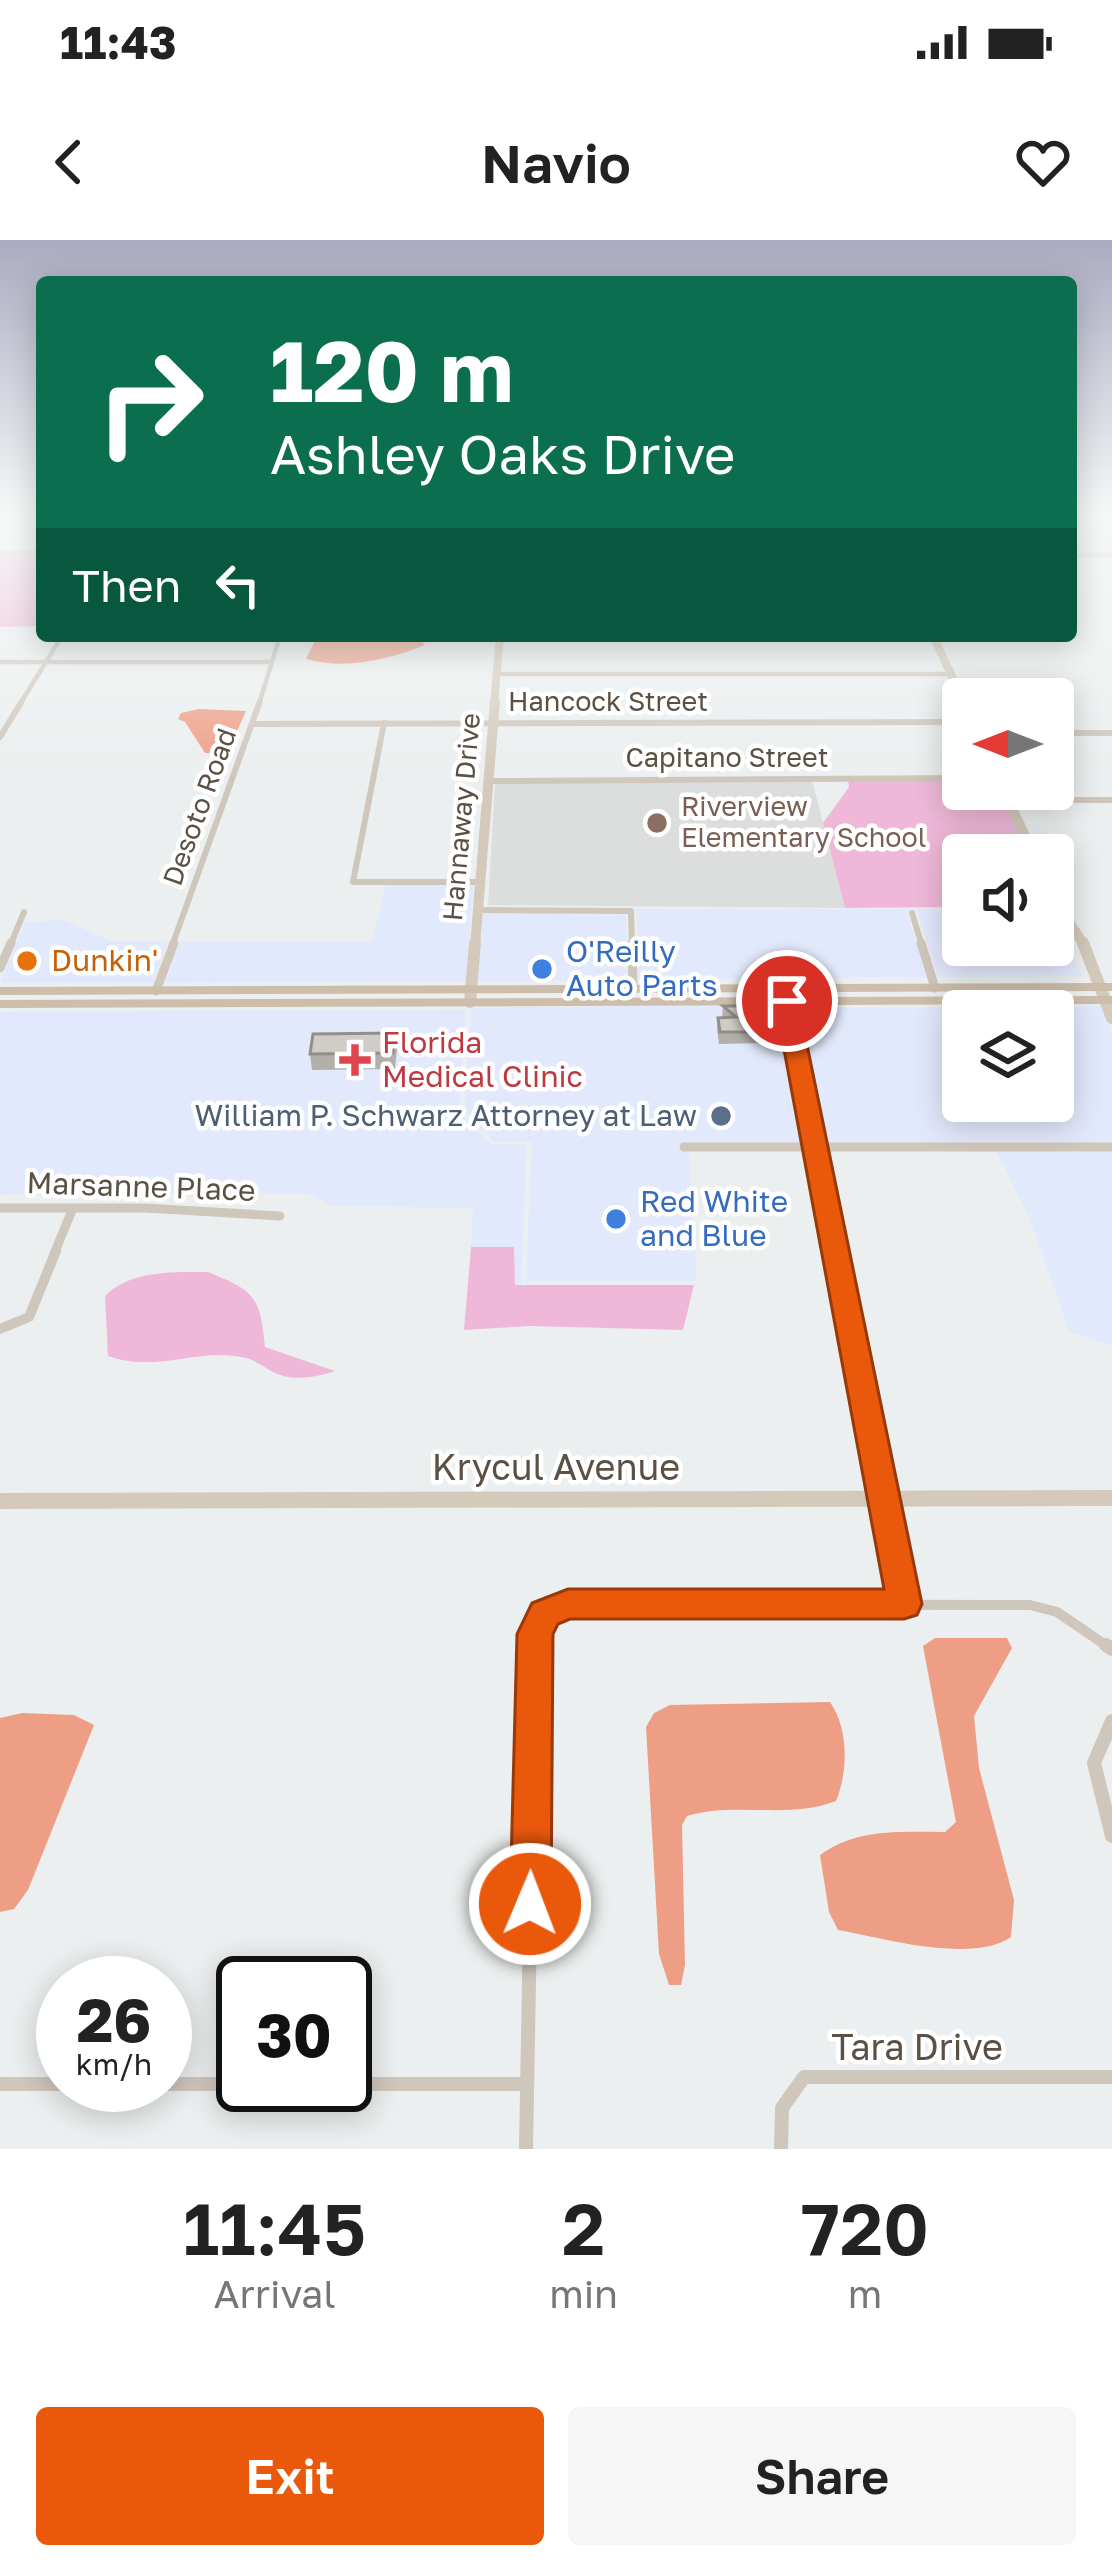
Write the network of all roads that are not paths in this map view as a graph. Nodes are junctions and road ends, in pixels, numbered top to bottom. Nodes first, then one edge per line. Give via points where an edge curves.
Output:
1 (58, 642) edge
2 (278, 642) edge
3 (500, 642) edge
4 (936, 642) edge
5 (0, 662) edge
6 (46, 662) junction
7 (271, 662) junction
8 (497, 674) junction
9 (951, 674) junction
10 (953, 678) edge
11 (942, 722) edge
12 (384, 723) junction
13 (494, 723) junction
14 (253, 724) junction
15 (1074, 733) edge
16 (1112, 733) edge
17 (0, 737) edge
18 (942, 778) edge
19 (490, 781) junction
20 (1074, 798) edge
21 (1112, 800) edge
22 (480, 882) junction
23 (478, 910) junction
24 (24, 912) dead end
25 (912, 913) dead end
26 (14, 934) junction
27 (0, 941) edge
28 (1074, 942) edge
29 (0, 968) edge
30 (633, 988) junction
31 (935, 988) junction
32 (289, 990) junction
33 (156, 991) junction
34 (1107, 993) edge
35 (782, 994) junction
36 (470, 996) junction
37 (3, 999) edge
38 (167, 1004) junction
39 (1112, 1018) edge
40 (684, 1147) dead end
41 (815, 1147) junction
42 (1112, 1148) edge
43 (0, 1208) edge
44 (74, 1208) junction
45 (280, 1216) dead end
46 (0, 1330) edge
47 (1112, 1498) edge
48 (884, 1499) junction
49 (0, 1502) edge
50 (904, 1604) junction
51 (1112, 1649) edge
52 (1112, 1721) edge
53 (1112, 1836) edge
54 (1112, 2077) edge
55 (0, 2084) edge
56 (36, 2084) edge
57 (372, 2084) edge
58 (527, 2084) junction
59 (526, 2149) edge
60 (781, 2149) edge

1 - 6 street
2 - 7 street, Desoto Road
3 - 8 street, Hannaway Drive
4 - 9 street
5 - 6 street
6 - 7 street
6 - 17 street
7 - 14 street, Desoto Road
8 - 9 street
8 - 13 street, Hannaway Drive
9 - 10 street
11 - 13 street, Hancock Street
12 - 13 street, Hancock Street
12 - 14 street, Hancock Street
12 - 22 street via 353,882
13 - 19 street, Hannaway Drive
14 - 33 street, Desoto Road
15 - 16 street
18 - 19 street, Capitano Street
19 - 22 street, Hannaway Drive
20 - 21 street
22 - 23 street, Hannaway Drive
23 - 30 street via 631,911
23 - 36 street, Hannaway Drive
24 - 26 street
25 - 31 street
26 - 27 street
26 - 29 street
28 - 34 street via 1090,980
30 - 35 main road
30 - 36 main road
31 - 34 main road
31 - 35 main road
32 - 33 main road
32 - 36 main road
32 - 38 main road
33 - 37 main road
33 - 37 main road
34 - 35 main road
34 - 39 street
35 - 36 main road
35 - 41 street
36 - 38 main road
37 - 38 main road
40 - 41 street
41 - 42 street
41 - 48 street
43 - 44 street, Marsanne Place
44 - 45 street, Marsanne Place
44 - 46 street via 29,1317
47 - 48 street, Krycul Avenue
48 - 49 street, Krycul Avenue
48 - 50 street
50 - 51 street via 1043,1606
50 - 58 street via 568,1604 545,1614 535,1634
52 - 53 street via 1091,1760
54 - 60 street, Tara Drive via 804,2077 785,2092
55 - 56 street
57 - 58 street
58 - 59 street

